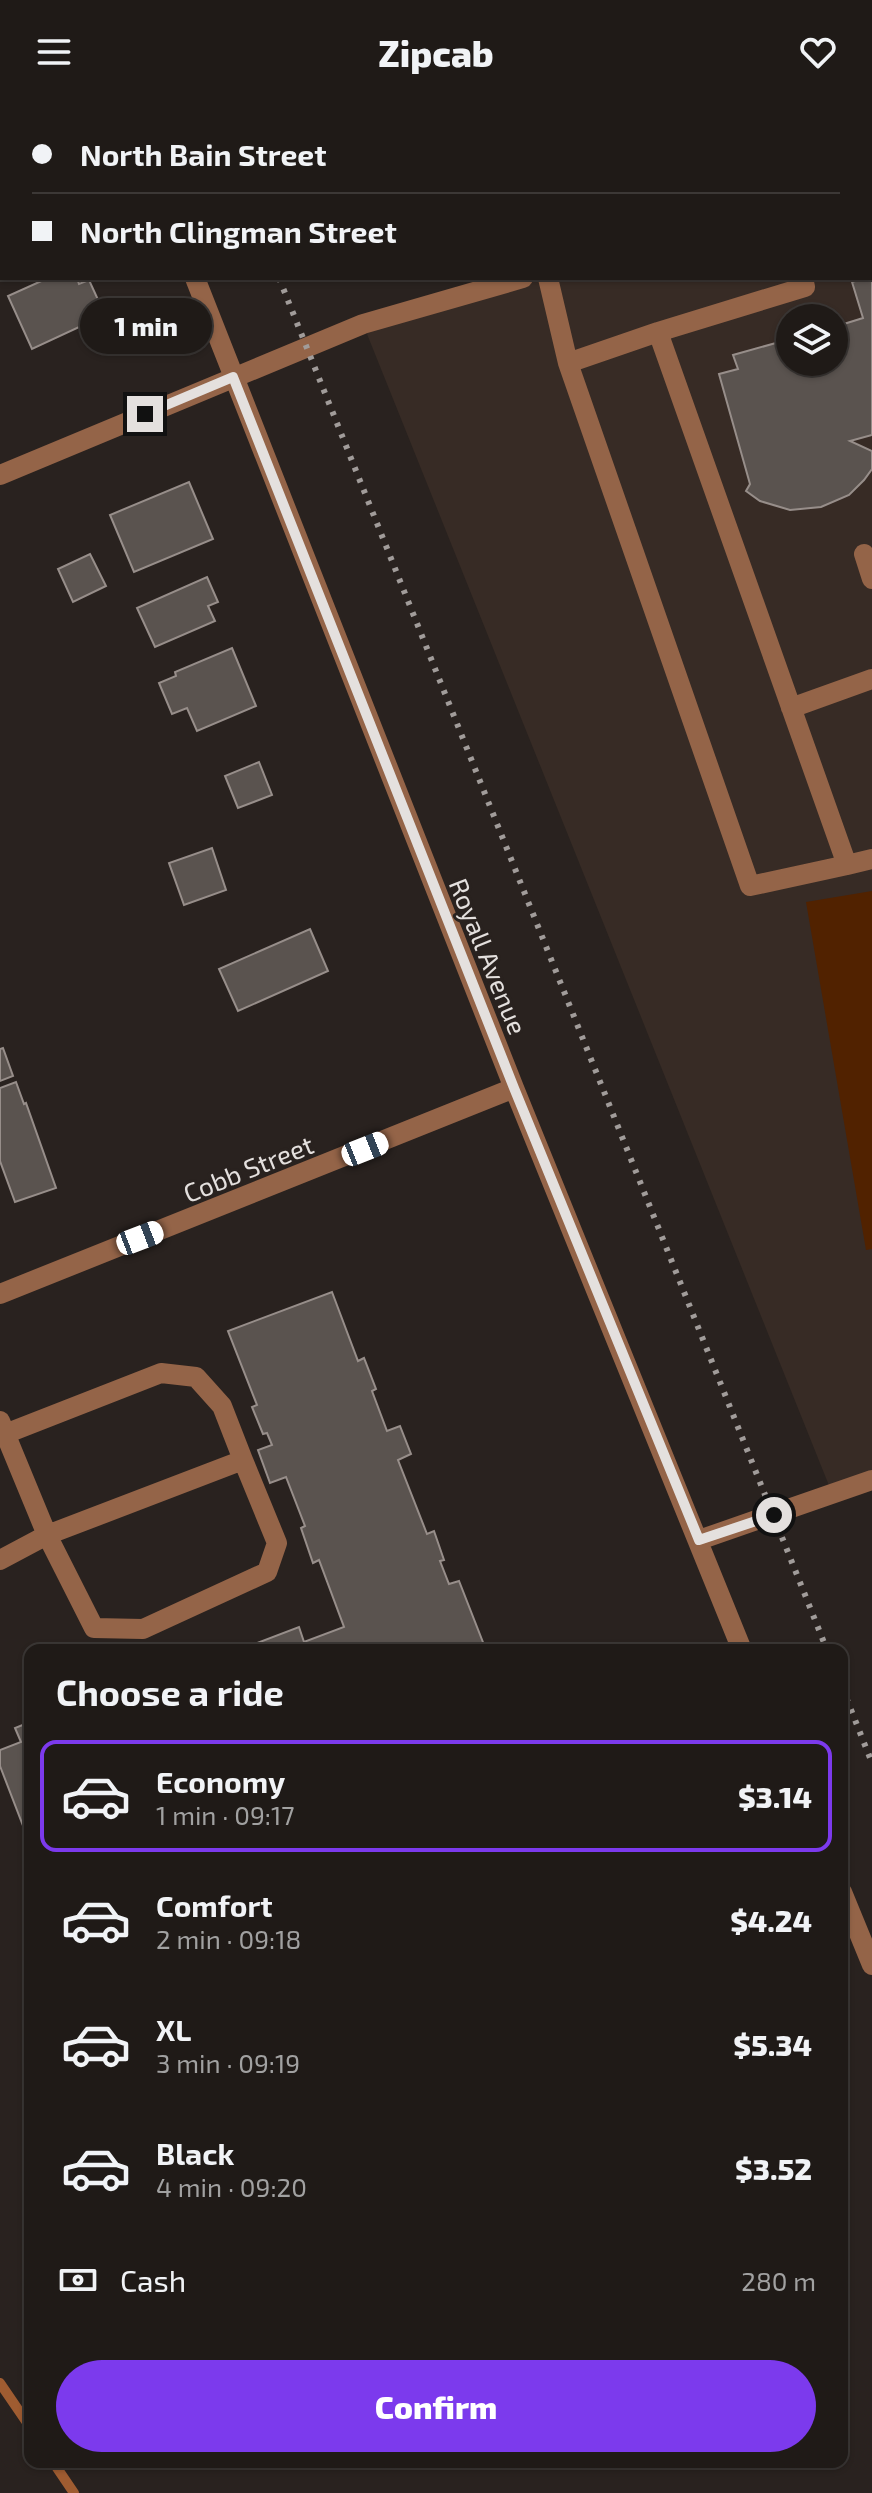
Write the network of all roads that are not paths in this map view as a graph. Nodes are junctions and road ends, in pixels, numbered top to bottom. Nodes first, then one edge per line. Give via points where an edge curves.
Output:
1 (196, 280) edge
2 (516, 280) edge
3 (548, 280) edge
4 (803, 280) edge
5 (658, 332) junction
6 (568, 363) junction
7 (233, 377) junction
8 (0, 475) edge
9 (864, 554) dead end
10 (872, 579) edge
11 (872, 679) edge
12 (791, 708) junction
13 (872, 859) edge
14 (847, 865) junction
15 (514, 1088) junction
16 (0, 1294) edge
17 (2, 1431) edge
18 (243, 1460) junction
19 (872, 1480) edge
20 (47, 1535) junction
21 (699, 1540) junction
22 (0, 1560) edge
23 (740, 1644) edge
24 (848, 1913) edge
25 (872, 1965) edge

1 - 7 street, Royall Avenue
2 - 7 street via 363,324
3 - 6 street
4 - 5 street via 805,287
5 - 6 street
5 - 12 street
6 - 14 street via 750,886
7 - 8 street
7 - 15 street, Royall Avenue
9 - 10 street
11 - 12 street
12 - 14 street
13 - 14 street
15 - 16 street, Cobb Street
15 - 21 street, Royall Avenue
17 - 18 street via 161,1373 173,1374 196,1377 222,1406
17 - 20 street
18 - 20 street
18 - 20 street via 277,1543 267,1572 143,1629 94,1628
19 - 21 street
20 - 22 street
21 - 23 street, Royall Avenue
24 - 25 street

